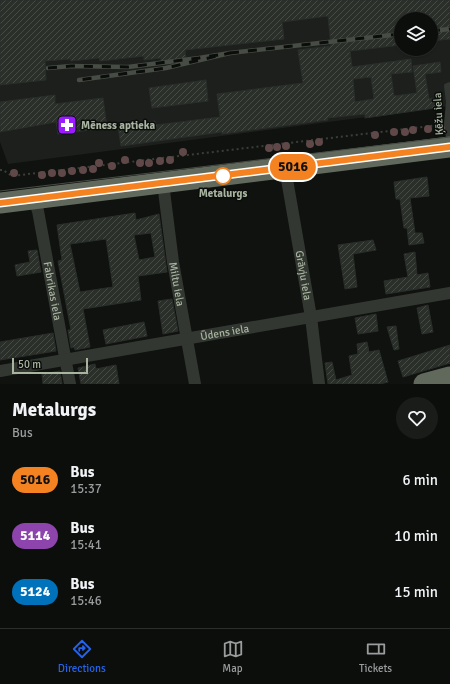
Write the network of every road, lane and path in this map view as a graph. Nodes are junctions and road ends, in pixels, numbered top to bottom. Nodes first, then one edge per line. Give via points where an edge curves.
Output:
1 (450, 85) edge
2 (447, 124) junction
3 (450, 144) edge
4 (450, 147) edge
5 (285, 168) junction
6 (0, 170) edge
7 (163, 182) junction
8 (34, 199) junction
9 (0, 203) edge
10 (450, 293) edge
11 (311, 317) junction
12 (186, 340) junction
13 (66, 359) junction
14 (0, 371) edge
15 (450, 377) edge
16 (70, 384) edge
17 (195, 384) edge
18 (319, 384) edge
19 (424, 384) edge

1 - 2 lane, Ķēžu iela via 447,86
2 - 3 lane, Ķēžu iela
2 - 6 path via 12,176
4 - 5 highway
5 - 7 highway
5 - 11 street, Grāvju iela
7 - 8 highway
7 - 12 street, Miltu iela
8 - 9 highway
8 - 13 street, Fabrikas iela
10 - 11 street, Ūdens iela
11 - 12 street, Ūdens iela
11 - 18 street, Grāvju iela
12 - 13 street, Ūdens iela
12 - 17 street, Miltu iela
13 - 14 street, Ūdens iela
13 - 16 street, Fabrikas iela
15 - 19 highway

